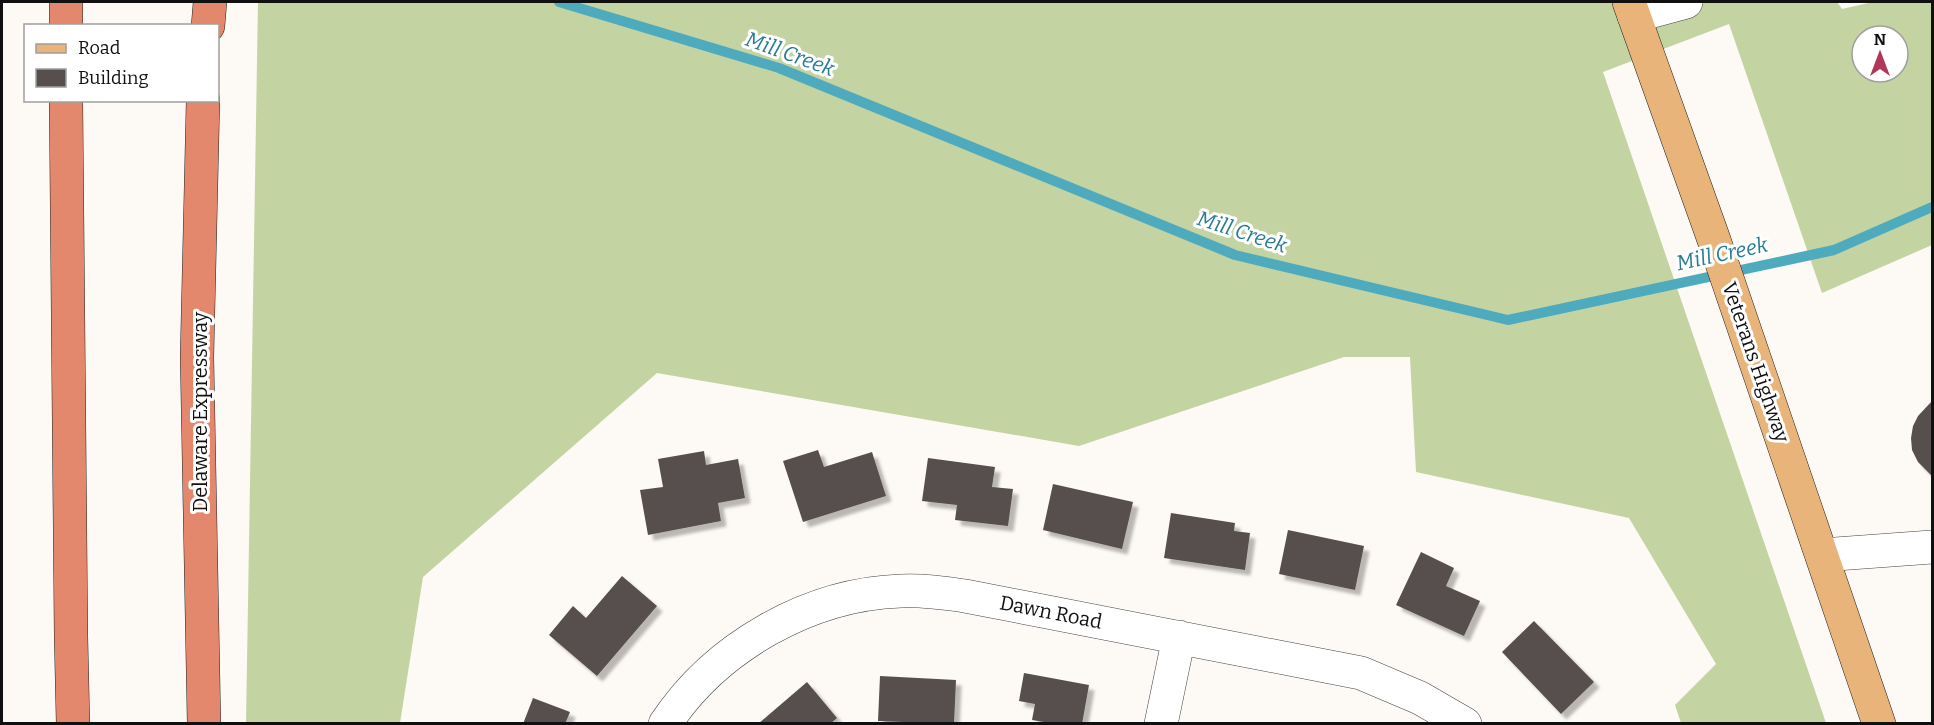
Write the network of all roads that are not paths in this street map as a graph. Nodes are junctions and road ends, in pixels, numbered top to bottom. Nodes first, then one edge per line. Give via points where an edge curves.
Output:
1 (66, 2) edge
2 (206, 2) edge
3 (210, 2) edge
4 (1686, 2) edge
5 (1631, 9) edge
6 (66, 24) edge
7 (206, 24) edge
8 (206, 24) edge
9 (66, 102) edge
10 (203, 102) edge
11 (1932, 547) edge
12 (1822, 555) junction
13 (1179, 637) junction
14 (73, 723) edge
15 (204, 723) edge
16 (665, 723) edge
17 (1161, 723) edge
18 (1465, 723) edge
19 (1879, 723) edge

1 - 6 highway
2 - 7 highway
3 - 8 highway
4 - 5 street
5 - 12 main road, Veterans Highway
9 - 14 highway
10 - 15 highway, Delaware Expressway via 197,357
11 - 12 street
12 - 19 main road, Veterans Highway
13 - 16 street, Dawn Road via 934,592 856,596 817,606 736,649 698,683
13 - 17 street
13 - 18 street, Dawn Road via 1360,673 1420,698

